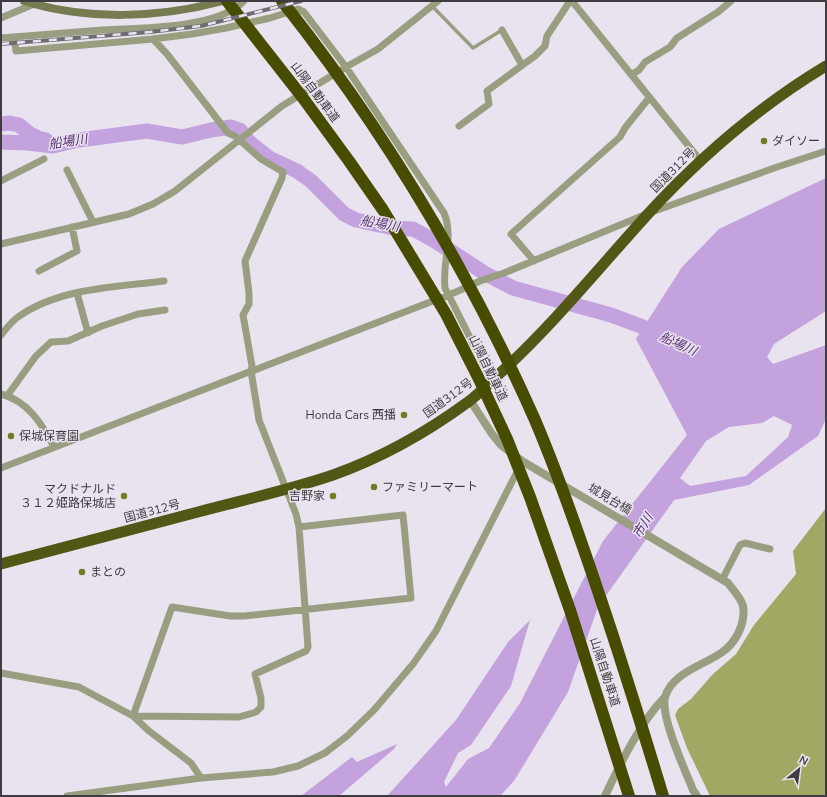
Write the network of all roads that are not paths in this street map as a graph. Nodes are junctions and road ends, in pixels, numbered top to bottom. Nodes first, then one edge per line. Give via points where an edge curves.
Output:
1 (24, 1) edge
2 (223, 1) edge
3 (227, 1) edge
4 (244, 1) edge
5 (282, 1) edge
6 (438, 1) edge
7 (571, 1) edge
8 (731, 1) edge
9 (34, 4) junction
10 (432, 6) junction
11 (1, 18) edge
12 (502, 30) joint
13 (14, 37) junction
14 (1, 38) edge
15 (153, 39) junction
16 (522, 65) junction
17 (826, 66) edge
18 (346, 67) junction
19 (631, 75) junction
20 (649, 98) junction
21 (459, 126) dead end
22 (239, 141) junction
23 (826, 152) edge
24 (44, 158) dead end
25 (700, 160) junction
26 (67, 170) dead end
27 (1, 181) edge
28 (648, 213) junction
29 (93, 222) junction
30 (72, 227) junction
31 (1, 244) edge
32 (534, 261) junction
33 (39, 271) dead end
34 (164, 281) dead end
35 (77, 292) junction
36 (448, 294) junction
37 (165, 310) dead end
38 (88, 332) junction
39 (1, 335) edge
40 (251, 371) junction
41 (492, 381) junction
42 (4, 395) edge
43 (470, 400) junction
44 (54, 447) junction
45 (525, 463) junction
46 (1, 468) edge
47 (286, 489) junction
48 (299, 527) junction
49 (770, 549) dead end
50 (1, 564) edge
51 (722, 580) junction
52 (305, 610) junction
53 (1, 673) edge
54 (664, 698) junction
55 (133, 716) junction
56 (202, 778) junction
57 (628, 794) edge
58 (67, 796) edge
59 (605, 796) edge
60 (663, 796) edge
61 (697, 796) edge

1 - 9 main road
2 - 9 main road via 164,13 127,15 72,12
3 - 57 highway, 山陽自動車道 via 303,98 383,210 446,314 478,377 507,439 532,504 570,610
4 - 13 street via 223,14 175,25
5 - 60 highway, 山陽自動車道 via 340,77 380,136 457,261 486,316 536,422 562,488
6 - 10 street
7 - 16 street via 547,36 545,46
7 - 19 street
8 - 19 street via 677,38 670,47 645,62
9 - 11 street
10 - 12 lane via 473,48
10 - 18 street via 378,50
12 - 16 street
13 - 14 street
13 - 15 street via 16,51
15 - 18 street via 226,28 298,9 304,12
15 - 22 street via 228,133
16 - 21 street via 487,91 489,104
17 - 25 highway, 国道312号 via 757,111
18 - 22 street via 282,106
18 - 36 street via 444,213 448,228 444,277
19 - 20 street
20 - 25 street
20 - 32 street via 620,137 511,234
22 - 29 street via 176,191 153,204 129,214
22 - 40 street via 260,159 283,172 245,261 249,304 243,315
23 - 28 street
24 - 27 street
25 - 28 highway, 国道312号
26 - 29 street
28 - 32 street
28 - 41 highway, 国道312号 via 561,312
29 - 30 street
30 - 31 street
30 - 33 street via 77,251
32 - 36 street
34 - 35 street
35 - 38 street
35 - 39 street via 45,302 22,314
36 - 40 street
36 - 41 street
37 - 38 street via 138,314
38 - 42 street via 65,342 54,341 48,345
40 - 44 street
40 - 47 street via 259,420
41 - 43 highway, 国道312号
42 - 44 street via 24,405 34,415 46,430
43 - 45 street, 城見台橋 via 501,445
43 - 47 highway, 国道312号 via 427,430 387,452 333,474
44 - 46 street
45 - 51 street, 城見台橋
45 - 56 street via 436,631 413,664 374,710 325,753 298,766 273,772
47 - 48 street
47 - 50 highway, 国道312号
48 - 52 street
48 - 52 street via 403,515 411,598
49 - 51 street via 745,543 740,545
51 - 54 street, 城見台橋 via 732,588 742,605 743,618 740,629 724,650 685,673 671,685
52 - 55 street via 230,616 172,607
52 - 55 street via 308,647 306,651 255,674 261,698 261,707 256,712 239,717
53 - 55 street via 79,687
54 - 59 street, 城見台橋 via 641,728
54 - 61 street via 665,714 674,743
55 - 56 street via 191,763
56 - 58 street

